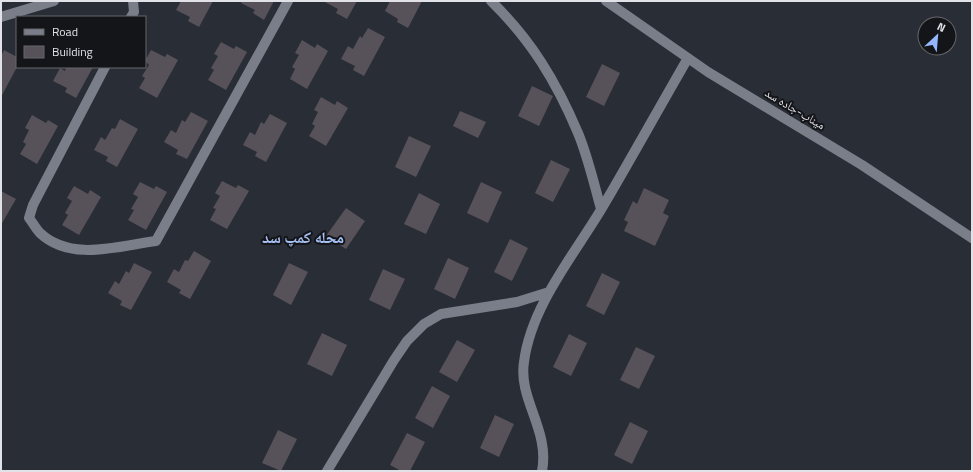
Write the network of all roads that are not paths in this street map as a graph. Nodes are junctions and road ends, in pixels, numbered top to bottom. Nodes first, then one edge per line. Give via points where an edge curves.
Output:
1 (54, 1) edge
2 (133, 1) edge
3 (288, 1) edge
4 (491, 1) edge
5 (606, 1) edge
6 (132, 16) edge
7 (1, 17) edge
8 (688, 58) junction
9 (104, 68) edge
10 (601, 209) junction
11 (972, 238) edge
12 (550, 292) junction
13 (327, 471) edge
14 (542, 471) edge

1 - 7 street
2 - 6 street via 134,12
3 - 9 street via 156,241 80,251 61,247 40,233 29,218 33,205
4 - 10 street via 513,23 544,65 578,133
5 - 8 street, میناب-جاده سد
8 - 10 street
8 - 11 street, میناب-جاده سد via 862,165
10 - 12 street
12 - 13 street via 517,302 441,314 424,324 407,341 394,360
12 - 14 street via 531,333 523,379 539,427

